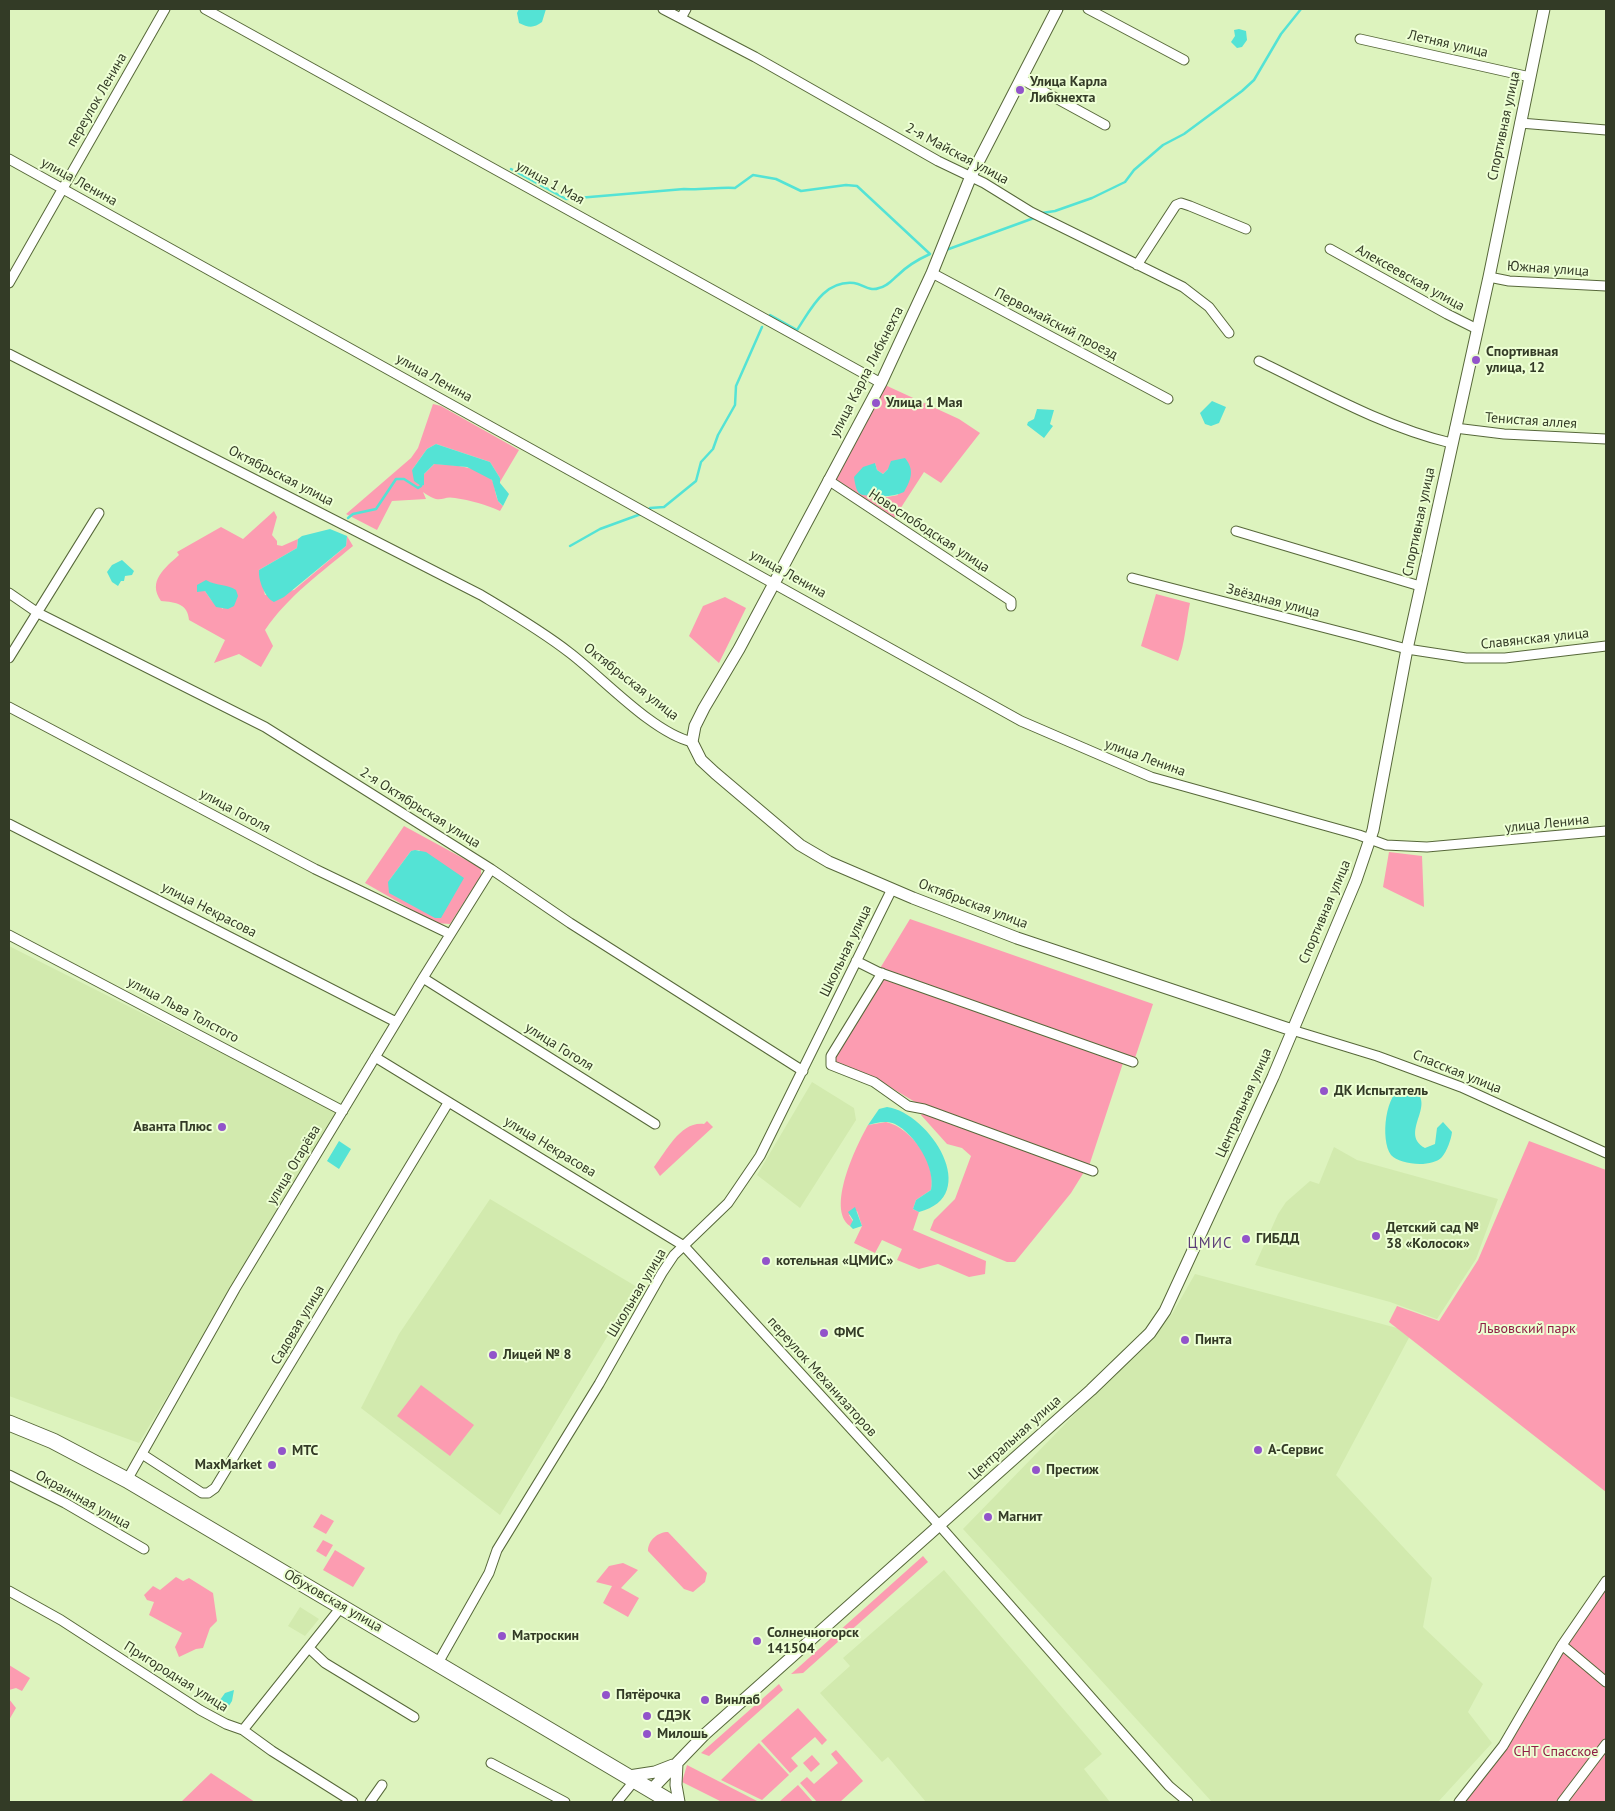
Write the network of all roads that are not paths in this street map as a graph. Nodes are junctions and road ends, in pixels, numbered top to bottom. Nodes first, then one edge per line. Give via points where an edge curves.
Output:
1 (165, 9) edge
2 (205, 9) edge
3 (663, 9) edge
4 (686, 9) edge
5 (1057, 9) edge
6 (1088, 9) edge
7 (1544, 9) edge
8 (681, 18) junction
9 (1360, 39) dead end
10 (1184, 60) dead end
11 (1530, 77) junction
12 (1021, 79) junction
13 (1520, 123) junction
14 (1105, 125) dead end
15 (1606, 130) edge
16 (9, 159) edge
17 (971, 176) junction
18 (62, 188) junction
19 (1246, 230) dead end
20 (1330, 250) dead end
21 (1137, 265) junction
22 (932, 273) junction
23 (1489, 277) junction
24 (9, 283) edge
25 (1606, 286) edge
26 (1477, 329) junction
27 (1229, 333) dead end
28 (9, 354) edge
29 (1259, 361) dead end
30 (881, 383) junction
31 (1168, 399) dead end
32 (1455, 428) junction
33 (1606, 439) edge
34 (1451, 443) junction
35 (828, 480) junction
36 (99, 513) dead end
37 (1236, 531) dead end
38 (1132, 578) dead end
39 (774, 582) junction
40 (1420, 586) junction
41 (9, 594) edge
42 (1011, 606) dead end
43 (38, 613) junction
44 (1606, 646) edge
45 (1407, 649) junction
46 (9, 658) edge
47 (9, 707) edge
48 (692, 742) junction
49 (9, 824) edge
50 (1606, 831) edge
51 (1370, 840) junction
52 (491, 868) junction
53 (892, 889) junction
54 (450, 934) junction
55 (9, 935) edge
56 (856, 961) junction
57 (882, 973) junction
58 (423, 978) junction
59 (396, 1022) junction
60 (1292, 1030) junction
61 (375, 1057) junction
62 (1133, 1062) dead end
63 (803, 1071) junction
64 (448, 1103) junction
65 (343, 1111) junction
66 (656, 1124) dead end
67 (1606, 1153) edge
68 (1093, 1171) dead end
69 (684, 1246) junction
70 (9, 1423) edge
71 (142, 1454) junction
72 (9, 1475) edge
73 (127, 1480) junction
74 (940, 1526) junction
75 (144, 1549) dead end
76 (1606, 1581) edge
77 (9, 1591) edge
78 (342, 1606) junction
79 (1562, 1645) junction
80 (309, 1648) junction
81 (438, 1663) junction
82 (1606, 1682) edge
83 (414, 1717) dead end
84 (243, 1730) junction
85 (1606, 1744) edge
86 (491, 1763) dead end
87 (677, 1764) junction
88 (632, 1778) junction
89 (382, 1785) dead end
90 (652, 1790) junction
91 (353, 1802) edge
92 (370, 1802) edge
93 (565, 1802) edge
94 (617, 1802) edge
95 (671, 1802) edge
96 (679, 1802) edge
97 (1188, 1802) edge
98 (1459, 1802) edge
99 (1562, 1802) edge

1 - 18 street, переулок Ленина
2 - 30 street, улица 1 Мая
3 - 8 street, 2-я Майская улица
4 - 8 street
5 - 12 street, улица Карла Либкнехта
6 - 10 street
7 - 11 street, Спортивная улица
8 - 17 street, 2-я Майская улица via 916,149
9 - 11 street, Летняя улица
11 - 13 street, Спортивная улица
12 - 14 street
12 - 17 street, улица Карла Либкнехта
13 - 15 street
13 - 23 street, Спортивная улица
16 - 18 street, улица Ленина
17 - 21 street, 2-я Майская улица via 1031,212
17 - 22 street, улица Карла Либкнехта
18 - 24 street, переулок Ленина
18 - 39 street, улица Ленина
19 - 21 street via 1190,206 1176,204
20 - 26 street, Алексеевская улица
21 - 27 street, 2-я Майская улица via 1197,297
22 - 30 street, улица Карла Либкнехта
22 - 31 street, Первомайский проезд
23 - 25 street, Южная улица via 1508,281
23 - 26 street, Спортивная улица
26 - 32 street, Спортивная улица
28 - 48 street, Октябрьская улица via 481,595 554,640 654,722 679,738
29 - 34 street via 1391,423
30 - 35 street, улица Карла Либкнехта
32 - 33 street, Тенистая аллея
32 - 34 street, Спортивная улица
34 - 40 street, Спортивная улица
35 - 39 street, улица Карла Либкнехта
35 - 42 street, Новослободская улица via 1011,601
36 - 43 street
37 - 40 street
38 - 45 street, Звёздная улица
39 - 48 street, улица Карла Либкнехта via 704,708
39 - 51 street, улица Ленина via 986,703 1095,754 1180,786
40 - 45 street, Спортивная улица
41 - 43 street, 2-я Октябрьская улица
43 - 46 street
43 - 52 street, 2-я Октябрьская улица via 265,727
44 - 45 street, Славянская улица via 1477,659
45 - 51 street, Спортивная улица
47 - 54 street, улица Гоголя via 315,869
48 - 53 street, Октябрьская улица via 701,760 715,774 800,845 829,862
49 - 59 street, улица Некрасова
50 - 51 street, улица Ленина via 1435,847 1386,845
51 - 60 street, Спортивная улица
52 - 54 street, улица Огарёва
52 - 63 street, 2-я Октябрьская улица via 570,923
53 - 56 street, Школьная улица
53 - 60 street, Октябрьская улица via 1068,956
54 - 58 street, улица Огарёва
55 - 65 street, улица Льва Толстого
56 - 57 street
56 - 63 street, Школьная улица
57 - 62 street
57 - 68 street via 831,1056 830,1065 874,1082 908,1106
58 - 59 street, улица Огарёва
58 - 66 street, улица Гоголя
59 - 61 street, улица Огарёва
60 - 67 street, Спасская улица via 1461,1087
60 - 74 street, Центральная улица via 1184,1272 1155,1327 1091,1390
61 - 64 street, улица Некрасова
61 - 65 street, улица Огарёва
63 - 69 street, Школьная улица via 751,1172 728,1203
64 - 69 street, улица Некрасова
64 - 71 street, Садовая улица via 215,1488 202,1493
65 - 71 street, улица Огарёва
69 - 74 street, переулок Механизаторов
69 - 81 street, Школьная улица via 662,1273 599,1384 497,1550 490,1573
70 - 73 main road, Обуховская улица via 61,1444
71 - 73 street, улица Огарёва
72 - 75 street, Окраинная улица
73 - 78 main road, Обуховская улица
74 - 87 street, Центральная улица via 704,1735
74 - 97 street, переулок Механизаторов via 1169,1786
76 - 79 street
77 - 84 street, Пригородная улица via 61,1620 200,1710
78 - 80 street
78 - 81 main road, Обуховская улица
79 - 82 street
79 - 98 street via 1503,1746
80 - 83 street via 325,1663
80 - 84 street
81 - 88 main road, Обуховская улица
84 - 91 street, Пригородная улица
85 - 99 street
86 - 93 street
87 - 88 street
87 - 90 street, Центральная улица
87 - 96 street
88 - 90 main road, Обуховская улица
88 - 94 street
89 - 92 street
90 - 95 main road, Обуховская улица

